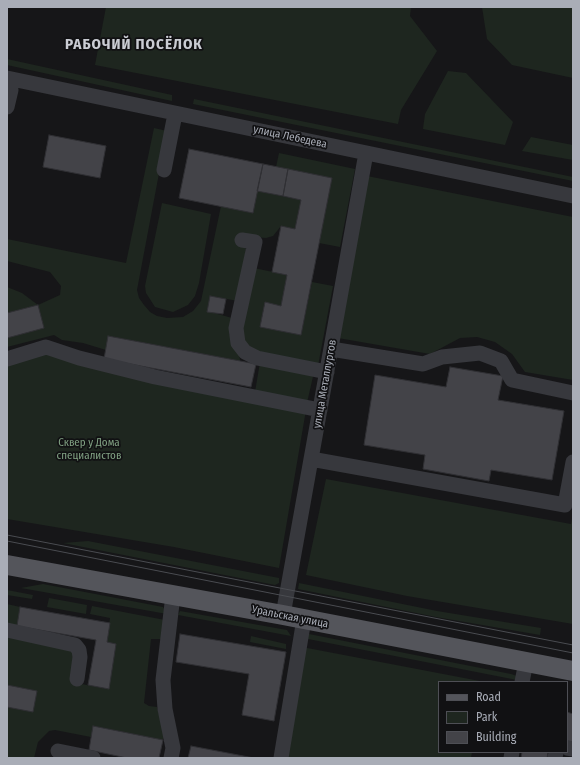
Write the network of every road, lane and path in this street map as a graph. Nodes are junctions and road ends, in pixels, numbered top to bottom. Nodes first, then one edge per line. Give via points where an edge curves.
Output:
1 (7, 78) edge
2 (7, 107) edge
3 (175, 114) junction
4 (366, 153) junction
5 (164, 170) dead end
6 (573, 196) edge
7 (242, 240) dead end
8 (331, 350) junction
9 (7, 359) edge
10 (327, 372) junction
11 (573, 393) edge
12 (320, 410) junction
13 (311, 459) junction
14 (573, 462) edge
15 (7, 565) edge
16 (173, 595) junction
17 (283, 615) junction
18 (304, 619) junction
19 (7, 630) edge
20 (526, 662) junction
21 (573, 671) edge
22 (77, 678) dead end
23 (522, 681) edge
24 (58, 751) dead end
25 (93, 758) edge
26 (170, 758) edge
27 (281, 758) edge

1 - 2 street via 11,90
1 - 3 street, улица Лебедева
3 - 4 street, улица Лебедева
3 - 5 street
4 - 6 street, улица Лебедева
4 - 8 street, улица Металлургов
7 - 10 street via 255,242 236,328 238,343 245,352 257,358
8 - 10 street, улица Металлургов
8 - 11 street via 423,364 442,357 480,353 501,361 512,380
9 - 12 street via 46,347 155,377
10 - 12 street, улица Металлургов
12 - 13 street, улица Металлургов
13 - 14 street via 565,505
13 - 17 street, улица Металлургов
15 - 16 main road, Уральская улица
16 - 17 main road, Уральская улица
16 - 26 street via 163,680 165,708 173,748
17 - 18 main road, Уральская улица
18 - 20 main road, Уральская улица
18 - 27 street
19 - 22 street via 75,644 80,657
20 - 21 main road, Уральская улица
20 - 23 street
24 - 25 street

